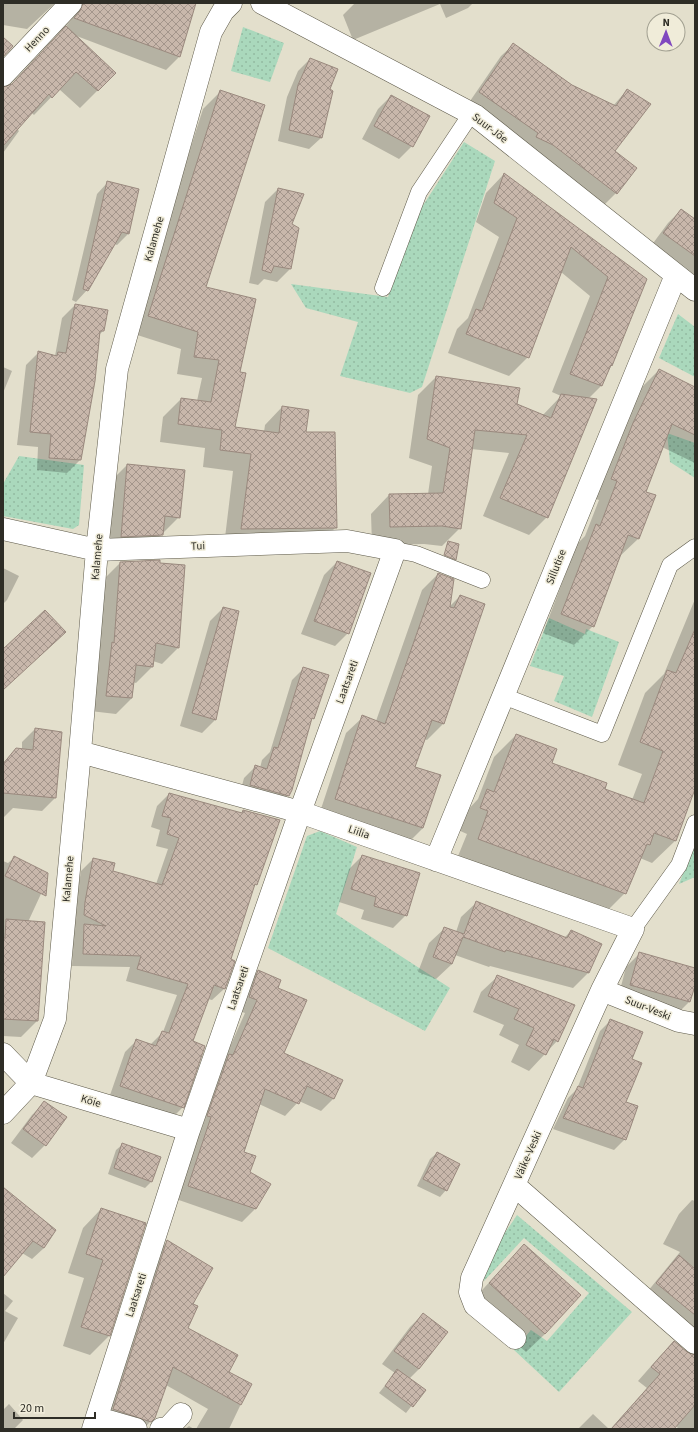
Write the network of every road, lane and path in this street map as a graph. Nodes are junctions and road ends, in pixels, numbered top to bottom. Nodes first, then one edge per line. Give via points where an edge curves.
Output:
1 (71, 3) edge
2 (231, 3) edge
3 (262, 3) edge
4 (3, 75) edge
5 (471, 114) junction
6 (676, 275) junction
7 (383, 288) dead end
8 (695, 290) edge
9 (3, 529) edge
10 (695, 547) edge
11 (97, 550) junction
12 (395, 550) junction
13 (482, 580) dead end
14 (503, 696) junction
15 (80, 752) junction
16 (300, 812) junction
17 (695, 824) edge
18 (436, 860) junction
19 (632, 929) junction
20 (602, 990) junction
21 (695, 1024) edge
22 (3, 1054) edge
23 (32, 1083) junction
24 (3, 1113) edge
25 (189, 1130) junction
26 (514, 1185) junction
27 (514, 1338) dead end
28 (695, 1343) edge
29 (181, 1414) dead end
30 (96, 1423) edge
31 (136, 1429) edge
32 (161, 1429) edge

1 - 4 street, Henno
2 - 11 street, Kalamehe via 223,11 211,32 117,369
3 - 5 street, Suur-Jõe
5 - 6 street, Suur-Jõe
5 - 7 lane via 419,192
6 - 8 street, Suur-Jõe
6 - 14 street, Sillutise
9 - 11 street, Tui
10 - 14 lane via 670,565 602,734
11 - 12 street, Tui via 347,541
11 - 15 street, Kalamehe
12 - 13 lane via 416,554
12 - 16 street, Laatsareti
14 - 18 street, Sillutise
15 - 16 street, Liilia
15 - 23 street, Kalamehe via 55,1019
16 - 18 street, Liilia
16 - 25 street, Laatsareti
17 - 19 lane via 679,865
18 - 19 street, Liilia
19 - 20 street, Väike-Veski
20 - 21 street, Suur-Veski via 679,1021
20 - 26 street, Väike-Veski
22 - 23 street, Köie
23 - 24 street, Kalamehe
23 - 25 street, Köie
25 - 30 street, Laatsareti
26 - 27 street via 472,1278 470,1292 475,1305
26 - 28 street, Väike-Veski
29 - 32 street via 168,1428
30 - 31 street

